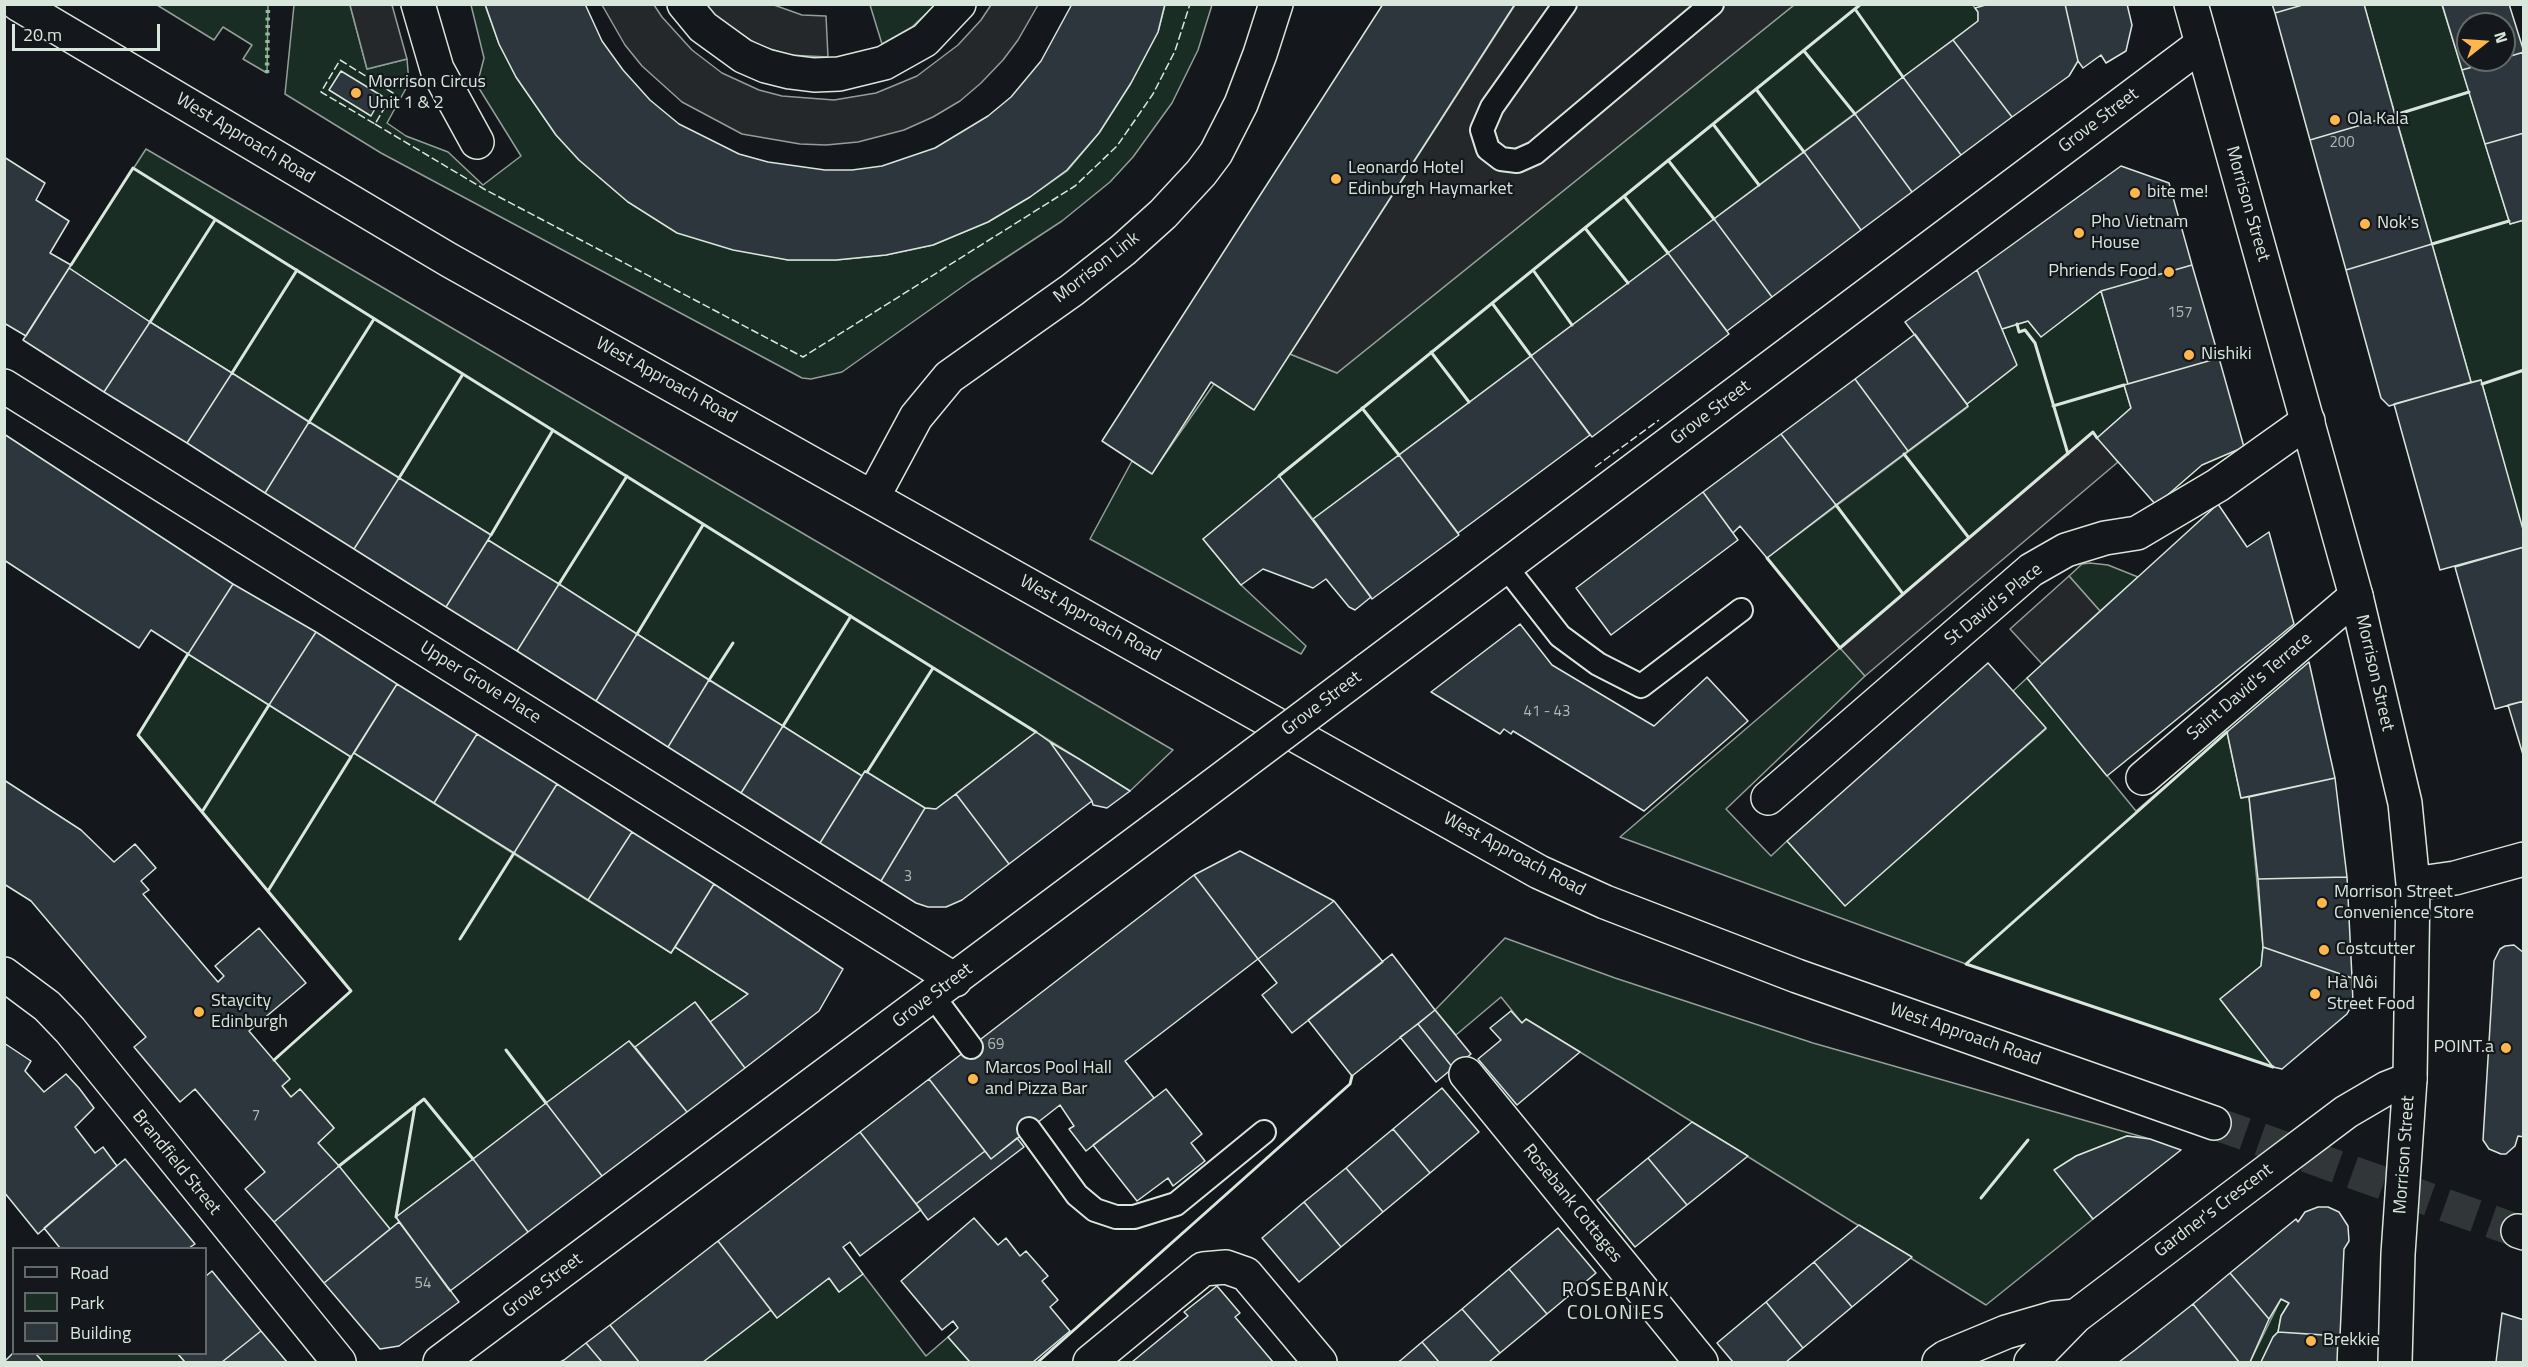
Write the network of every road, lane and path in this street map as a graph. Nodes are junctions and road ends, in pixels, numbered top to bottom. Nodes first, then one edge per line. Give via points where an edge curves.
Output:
1 (18, 4) edge
2 (418, 4) edge
3 (684, 4) edge
4 (959, 4) edge
5 (1276, 4) edge
6 (1565, 4) edge
7 (1712, 4) edge
8 (2191, 4) edge
9 (2202, 44) junction
10 (477, 142) dead end
11 (4, 386) edge
12 (2308, 421) junction
13 (873, 497) junction
14 (1506, 567) junction
15 (2356, 596) junction
16 (1741, 610) dead end
17 (2143, 778) dead end
18 (1768, 798) dead end
19 (2523, 859) edge
20 (2413, 884) junction
21 (4, 974) edge
22 (944, 988) junction
23 (971, 1047) dead end
24 (1466, 1074) dead end
25 (2410, 1079) junction
26 (2214, 1123) tunnel mouth
27 (1029, 1129) dead end
28 (1264, 1132) dead end
29 (2076, 1316) junction
30 (339, 1362) edge
31 (440, 1362) edge
32 (1090, 1362) edge
33 (1320, 1362) edge
34 (1701, 1362) edge
35 (1939, 1362) edge
36 (2031, 1362) edge
37 (2395, 1362) edge

1 - 13 street, West Approach Road via 449,260
2 - 10 street via 440,76
3 - 4 street via 703,27 743,56 766,66 814,75 839,74 884,63 925,40
5 - 13 street, Morrison Link via 1241,104 1201,173 1123,250 949,377 916,417
6 - 7 lane via 1492,107 1482,130 1488,149 1501,159 1517,161 1535,153
8 - 9 street, Morrison Street
9 - 12 street, Morrison Street
9 - 14 street, Grove Street
11 - 22 street, Upper Grove Place
12 - 15 street, Morrison Street
12 - 18 street, St David's Place via 2218,485 2137,533 2066,550 2031,570
13 - 26 street, West Approach Road via 1539,872 1605,902 1797,976
14 - 16 lane via 1560,636 1598,664 1641,686
14 - 22 street, Grove Street, bridge
15 - 17 street, Saint David's Terrace
15 - 20 street, Morrison Street via 2405,803
19 - 20 street via 2455,878
20 - 25 street, Morrison Street
21 - 30 street, Brandfield Street via 47,1006 70,1030
22 - 23 lane
22 - 31 street, Grove Street
24 - 34 street, Rosebank Cottages
25 - 29 street, Gardner's Crescent via 2346,1112
25 - 37 street, Morrison Street
27 - 28 lane via 1077,1195 1095,1210 1116,1217 1134,1217 1176,1204
29 - 35 street via 2006,1332
29 - 36 street, Gardner's Crescent
32 - 33 street via 1203,1269 1226,1267 1246,1274

